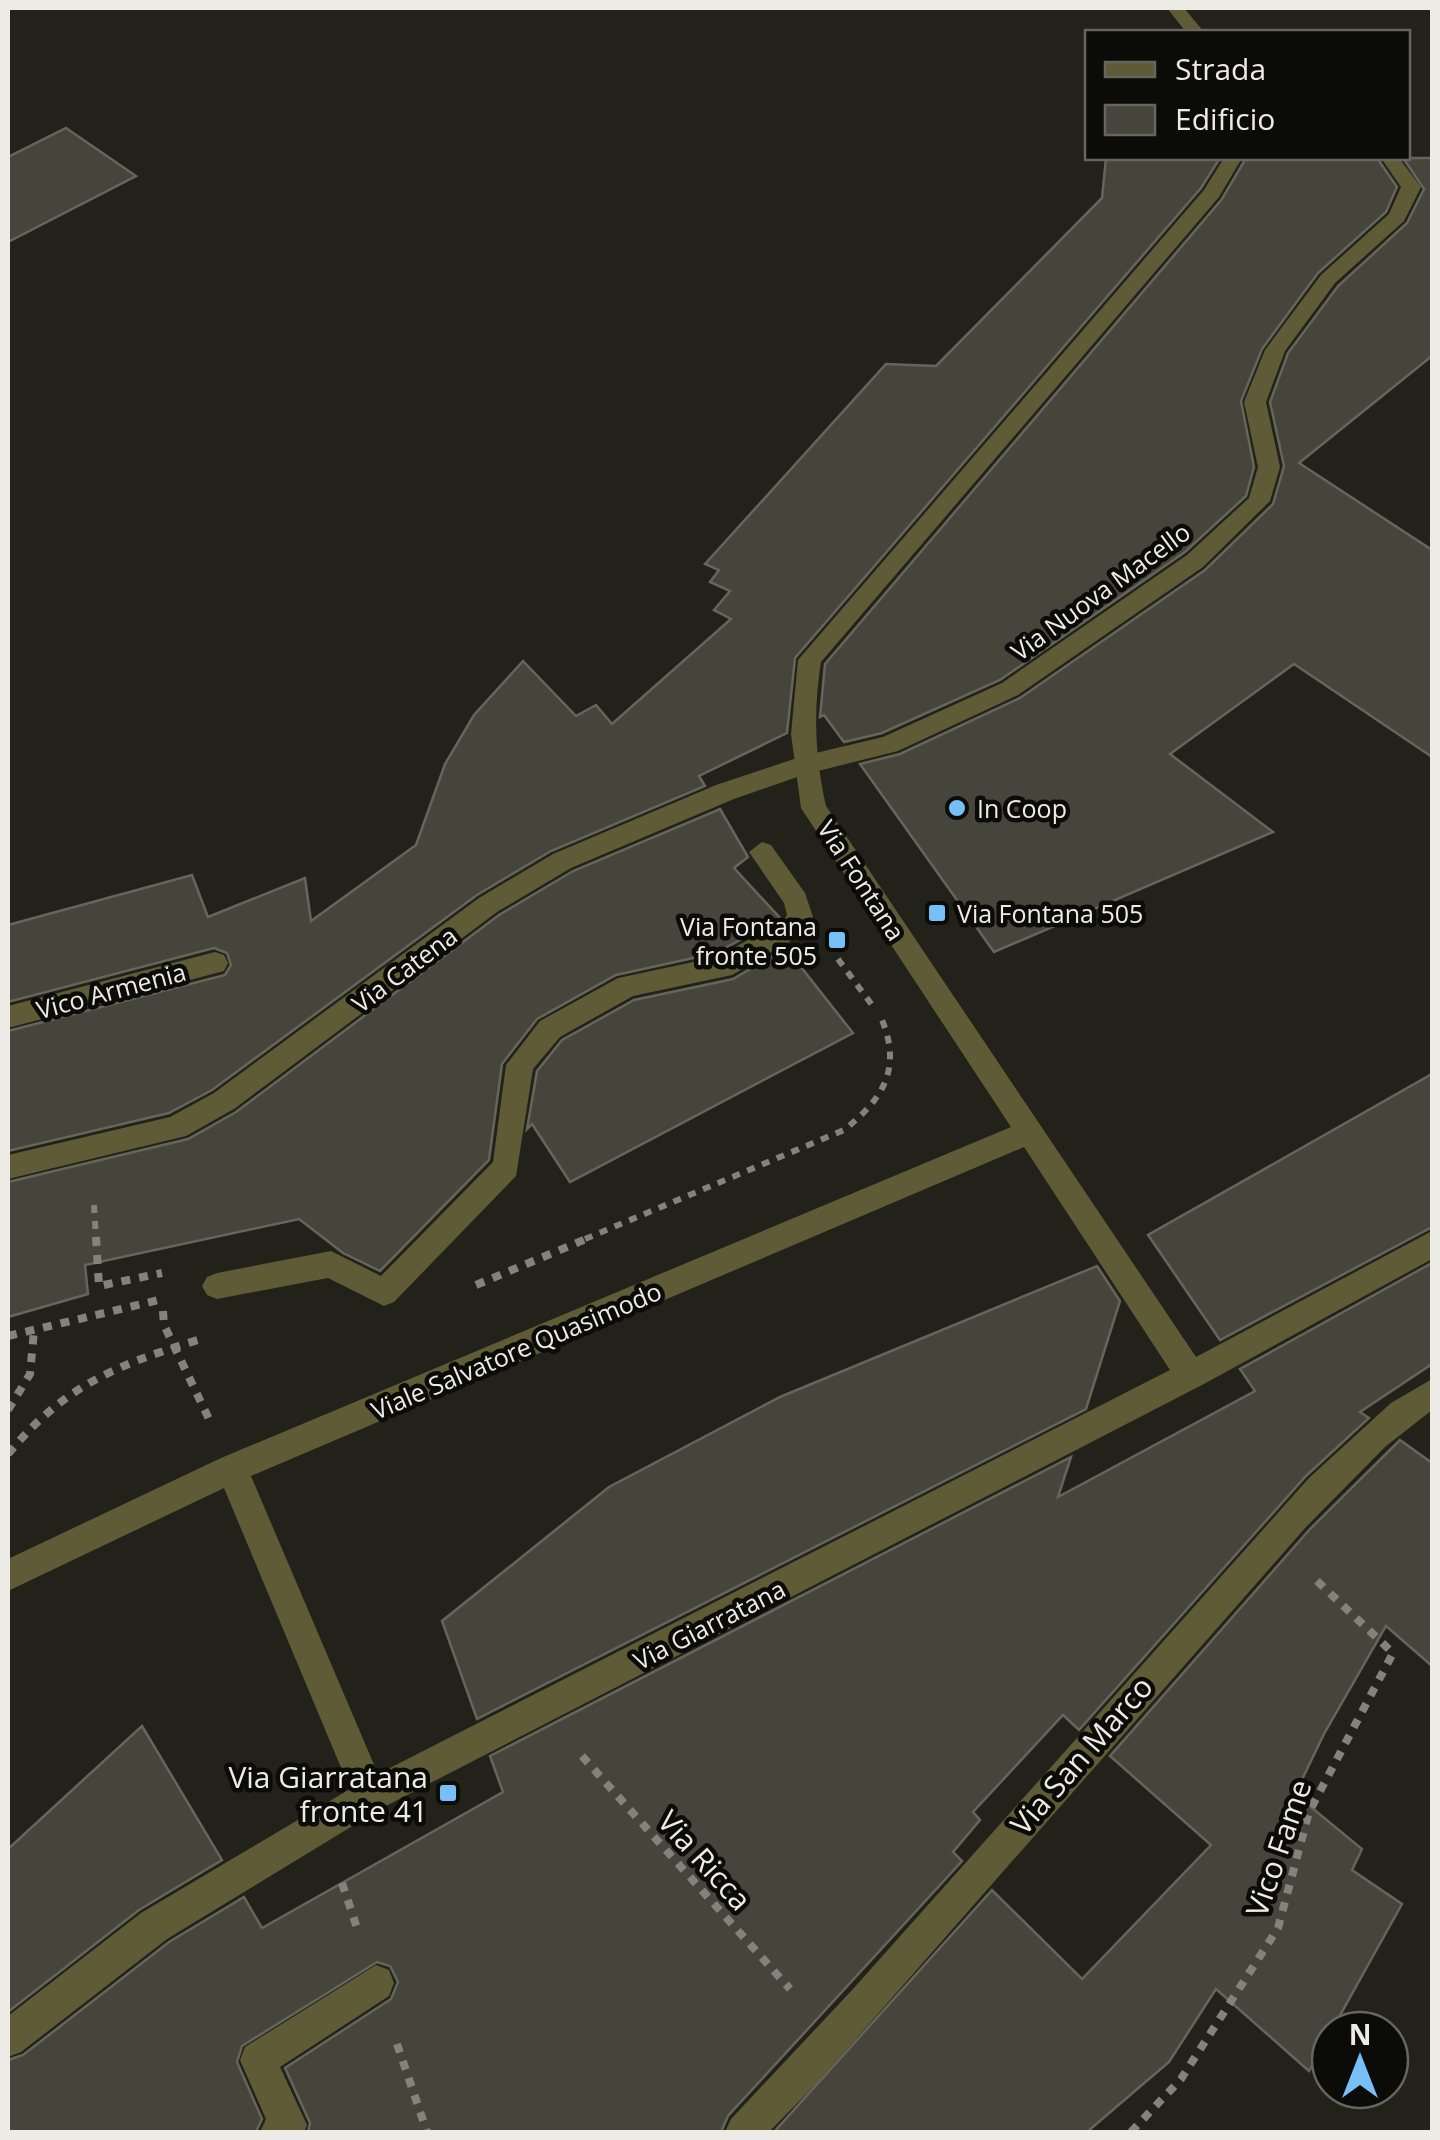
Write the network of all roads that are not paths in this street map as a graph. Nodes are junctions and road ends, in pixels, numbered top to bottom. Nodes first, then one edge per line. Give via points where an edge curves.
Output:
1 (1175, 8) edge
2 (1193, 30) edge
3 (1232, 160) edge
4 (1392, 160) edge
5 (804, 764) junction
6 (762, 852) dead end
7 (216, 963) dead end
8 (8, 1018) edge
9 (1028, 1133) junction
10 (8, 1168) edge
11 (1432, 1244) edge
12 (217, 1286) road end
13 (1191, 1375) junction
14 (1432, 1393) edge
15 (232, 1469) junction
16 (8, 1575) edge
17 (370, 1796) junction
18 (376, 1983) dead end
19 (8, 2039) edge
20 (279, 2132) edge
21 (744, 2132) edge

1 - 2 street
3 - 5 street, Via Fontana via 1212,193 810,660 800,708
4 - 5 street, Via Nuova Macello via 1411,186 1397,216 1328,279 1275,350 1261,384 1255,402 1269,467 1259,501 1195,561 1010,689 889,745
5 - 9 street, Via Fontana via 814,808
5 - 10 street, Via Catena via 683,807 562,861 488,904 224,1101 176,1128
6 - 12 street via 796,900 800,917 792,928 722,968 627,986 550,1029 520,1065 506,1167 384,1293 331,1264
7 - 8 street, Vico Armenia
9 - 13 street, Via Fontana
9 - 15 street, Viale Salvatore Quasimodo
11 - 13 street, Via Giarratana
13 - 17 street, Via Giarratana
14 - 21 street, Via San Marco via 1388,1421 1274,1540 835,2040
15 - 16 street, Viale Salvatore Quasimodo
15 - 17 street
17 - 19 street, Via Giarratana via 154,1926
18 - 20 street via 258,2060 288,2125

